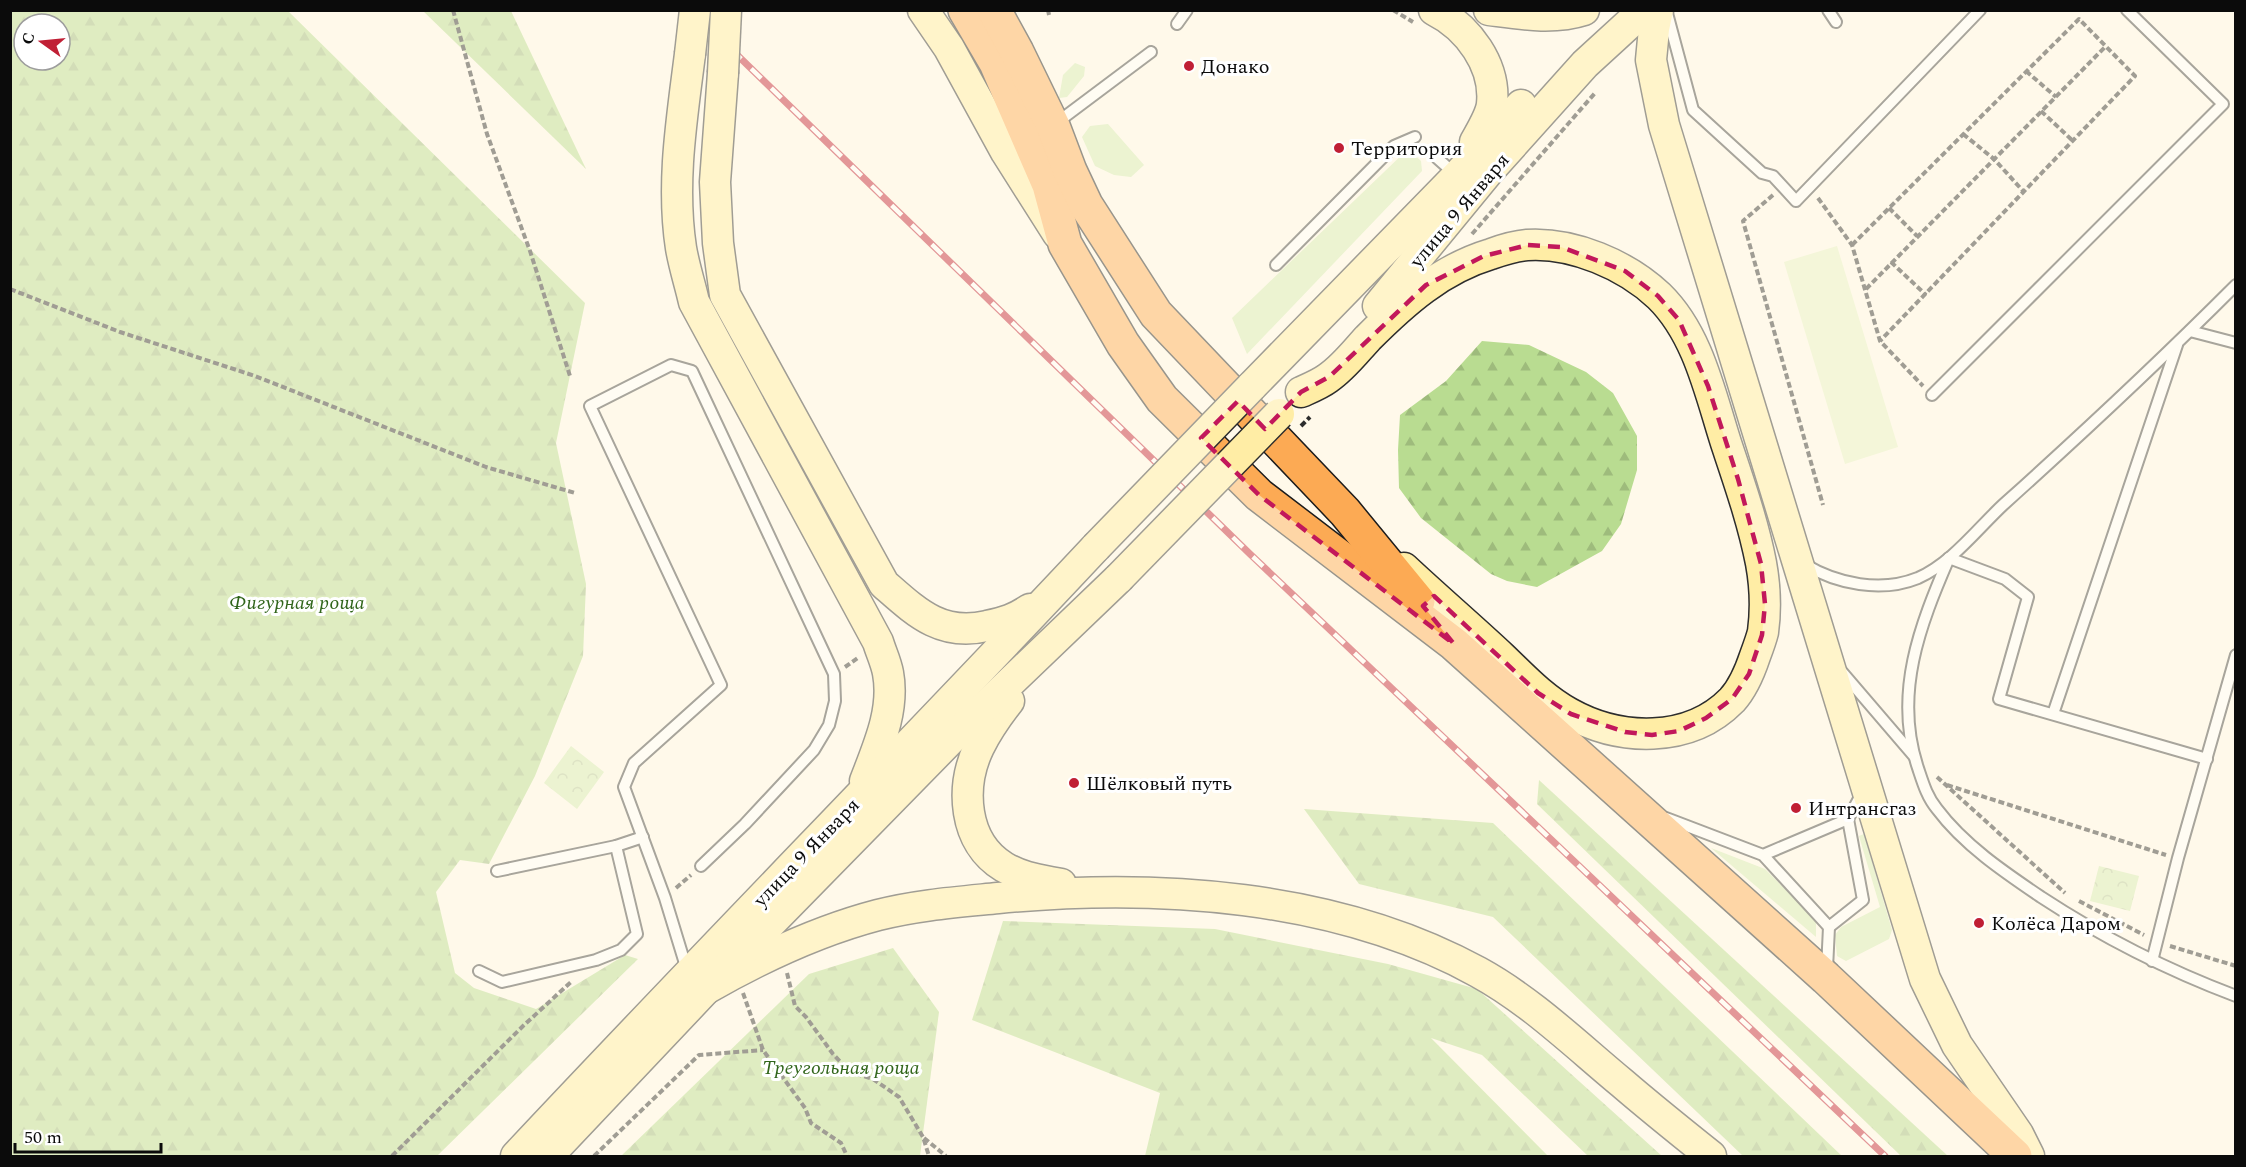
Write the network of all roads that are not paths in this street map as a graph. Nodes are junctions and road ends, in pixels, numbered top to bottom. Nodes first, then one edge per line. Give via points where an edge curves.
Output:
1 (695, 10) edge
2 (726, 10) edge
3 (923, 10) edge
4 (965, 10) edge
5 (993, 10) edge
6 (1013, 10) edge
7 (1187, 10) edge
8 (1489, 10) edge
9 (1584, 10) edge
10 (1617, 10) edge
11 (1644, 10) edge
12 (1658, 10) edge
13 (1666, 10) edge
14 (1828, 10) edge
15 (1980, 10) edge
16 (2127, 10) edge
17 (1424, 16) edge
18 (1836, 22) dead end
19 (1177, 24) dead end
20 (1017, 52) junction
21 (1151, 52) dead end
22 (1053, 126) junction
23 (1414, 137) dead end
24 (1447, 167) junction
25 (1065, 244) junction
26 (1276, 265) dead end
27 (2235, 285) edge
28 (2190, 331) junction
29 (2235, 343) edge
30 (2177, 344) junction
31 (1300, 392) junction
32 (1932, 395) road end
33 (1345, 512) junction
34 (1949, 558) junction
35 (1796, 560) junction
36 (1055, 591) junction
37 (1454, 644) junction
38 (1046, 650) junction
39 (1824, 651) junction
40 (2235, 655) edge
41 (2053, 714) junction
42 (1914, 756) junction
43 (2207, 759) junction
44 (1865, 787) junction
45 (858, 798) junction
46 (1634, 806) junction
47 (1848, 819) junction
48 (643, 837) junction
49 (616, 846) junction
50 (1763, 855) junction
51 (701, 866) road end
52 (497, 871) dead end
53 (1145, 892) junction
54 (1829, 927) junction
55 (2152, 961) junction
56 (479, 971) dead end
57 (1826, 978) junction
58 (697, 981) junction
59 (2235, 996) edge
60 (516, 1156) edge
61 (548, 1156) edge
62 (1711, 1156) edge
63 (2015, 1156) edge
64 (2029, 1156) edge

1 - 45 main road, bridge via 677,184 681,248 694,302 878,642 888,672 889,702 881,741
2 - 36 main road, bridge via 715,182 725,295 884,584 915,611 938,624 970,630 1013,620
3 - 25 main road
4 - 25 highway via 996,63 1049,185
5 - 20 highway
6 - 20 main road
7 - 19 lane
8 - 9 main road via 1536,16
10 - 24 main road
11 - 31 main road, улица 9 Января via 1585,64 1488,172 1399,283
12 - 35 main road via 1651,60 1664,125
13 - 15 lane via 1693,110 1762,173 1773,176 1796,201
14 - 18 lane
16 - 32 lane via 2223,104
17 - 24 main road via 1466,34 1489,68 1492,105 1480,132
20 - 22 highway
21 - 22 lane
22 - 33 highway via 1086,205 1156,314
23 - 26 lane via 1394,146
24 - 36 main road, улица 9 Января, bridge via 1251,387
25 - 37 highway via 1123,344 1162,399 1259,495
27 - 28 lane
28 - 29 lane
28 - 30 lane
30 - 34 lane
30 - 41 lane
31 - 33 main road via 1329,377 1426,285 1484,256 1527,245 1561,247 1591,255 1625,271 1658,296 1679,320 1705,377 1738,479 1761,564 1765,604 1762,635 1749,674 1732,699 1679,731 1652,735 1625,732 1571,714 1538,693
31 - 38 main road, улица 9 Января, bridge
33 - 37 highway
34 - 35 lane via 1917,578 1856,585 1822,575
34 - 41 lane via 2005,579 2028,597 1999,699
34 - 42 lane via 1925,612 1908,682
35 - 39 main road
36 - 45 main road, улица 9 Января
37 - 46 highway
38 - 53 main road via 979,747 967,801 976,835 990,856 1030,879
38 - 58 main road, улица 9 Января
39 - 42 lane
39 - 44 main road
40 - 43 lane
41 - 43 lane
42 - 55 lane via 1926,793 1937,810 1976,850 2084,925
43 - 55 lane
44 - 47 lane
44 - 64 main road via 1925,979 1957,1045
45 - 58 main road, улица 9 Января
46 - 50 lane
46 - 57 highway
47 - 50 lane
47 - 54 lane via 1863,900
48 - 49 lane
48 - 51 lane via 624,787 634,762 721,685 590,406 671,365 692,371 834,674 835,701 829,725 814,750
48 - 58 lane
49 - 52 lane
49 - 56 lane via 637,934 621,950 596,960 502,982
50 - 54 lane
53 - 58 main road via 1019,896 904,909 813,937
53 - 62 main road via 1195,894 1300,910 1370,927 1444,954 1520,998
54 - 57 lane
55 - 59 lane
57 - 63 highway
58 - 60 main road, улица 9 Января
58 - 61 main road, улица 9 Января

